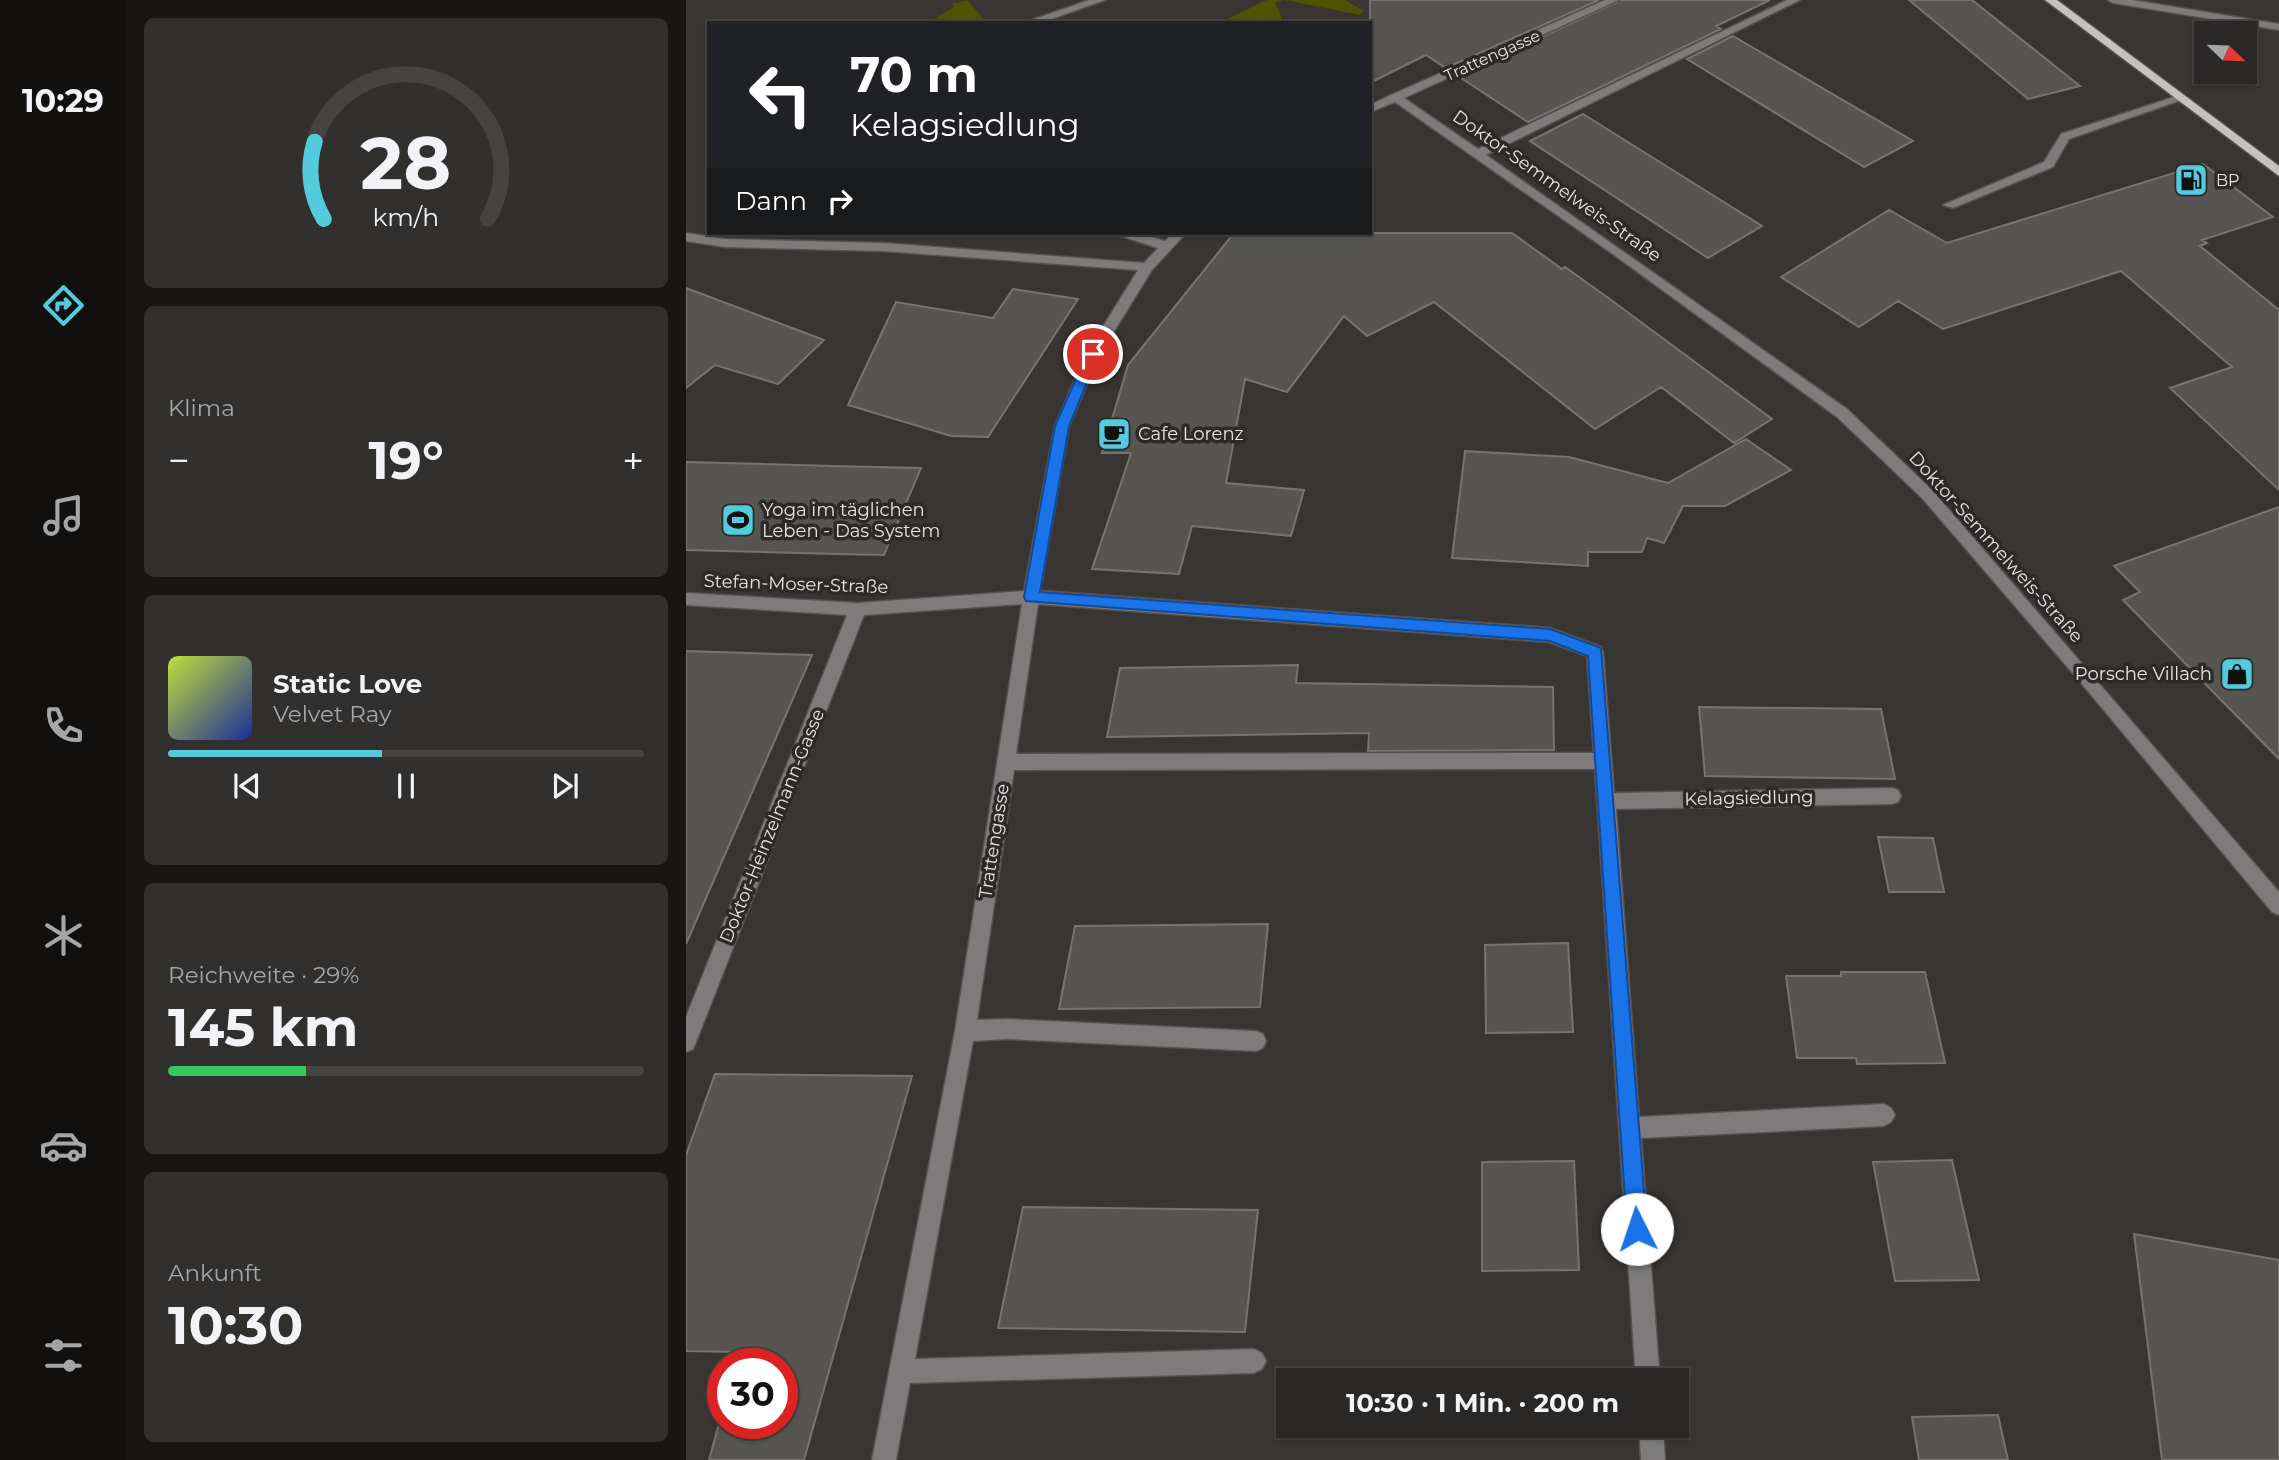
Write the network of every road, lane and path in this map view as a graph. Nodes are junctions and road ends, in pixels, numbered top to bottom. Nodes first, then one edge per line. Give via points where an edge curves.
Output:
1 (1100, 0) edge
2 (1614, 0) edge
3 (1794, 0) edge
4 (2050, 0) edge
5 (2113, 0) edge
6 (2217, 0) edge
7 (2225, 17) junction
8 (1034, 21) edge
9 (2279, 27) edge
10 (1395, 97) junction
11 (2181, 99) junction
12 (1372, 109) edge
13 (1478, 154) junction
14 (2279, 172) edge
15 (1949, 205) dead end
16 (1139, 235) edge
17 (686, 237) edge
18 (1173, 240) edge
19 (1147, 267) junction
20 (1031, 597) junction
21 (686, 599) edge
22 (858, 609) junction
23 (1603, 761) junction
24 (1005, 762) junction
25 (1892, 796) dead end
26 (1606, 801) junction
27 (2279, 906) edge
28 (965, 1031) junction
29 (1256, 1041) dead end
30 (686, 1042) edge
31 (1884, 1115) dead end
32 (1630, 1128) junction
33 (1254, 1361) dead end
34 (1647, 1368) edge
35 (901, 1371) junction
36 (1652, 1438) edge
37 (884, 1460) edge
38 (1653, 1460) edge

1 - 8 street
2 - 10 street, Trattengasse
3 - 13 street
4 - 11 main road
5 - 7 street
6 - 7 street
7 - 9 street
10 - 12 street, Trattengasse
10 - 13 street, Doktor-Semmelweis-Straße
11 - 14 main road
11 - 15 street via 2065,137 2049,164
13 - 27 street, Doktor-Semmelweis-Straße via 1842,413 1927,494
16 - 18 street, Trattengasse
17 - 19 street via 716,244 954,250
18 - 19 street, Trattengasse
19 - 20 street, Trattengasse via 1093,354 1062,426
20 - 22 street, Stefan-Moser-Straße
20 - 23 street via 1550,635 1595,652
20 - 24 street, Trattengasse
21 - 22 street, Stefan-Moser-Straße
22 - 30 street, Doktor-Heinzelmann-Gasse
23 - 24 street
23 - 26 street
24 - 28 street, Trattengasse
25 - 26 street, Kelagsiedlung
26 - 32 street
28 - 29 street
28 - 35 street, Trattengasse
31 - 32 street
32 - 34 street
33 - 35 street
35 - 37 street, Trattengasse
36 - 38 street

